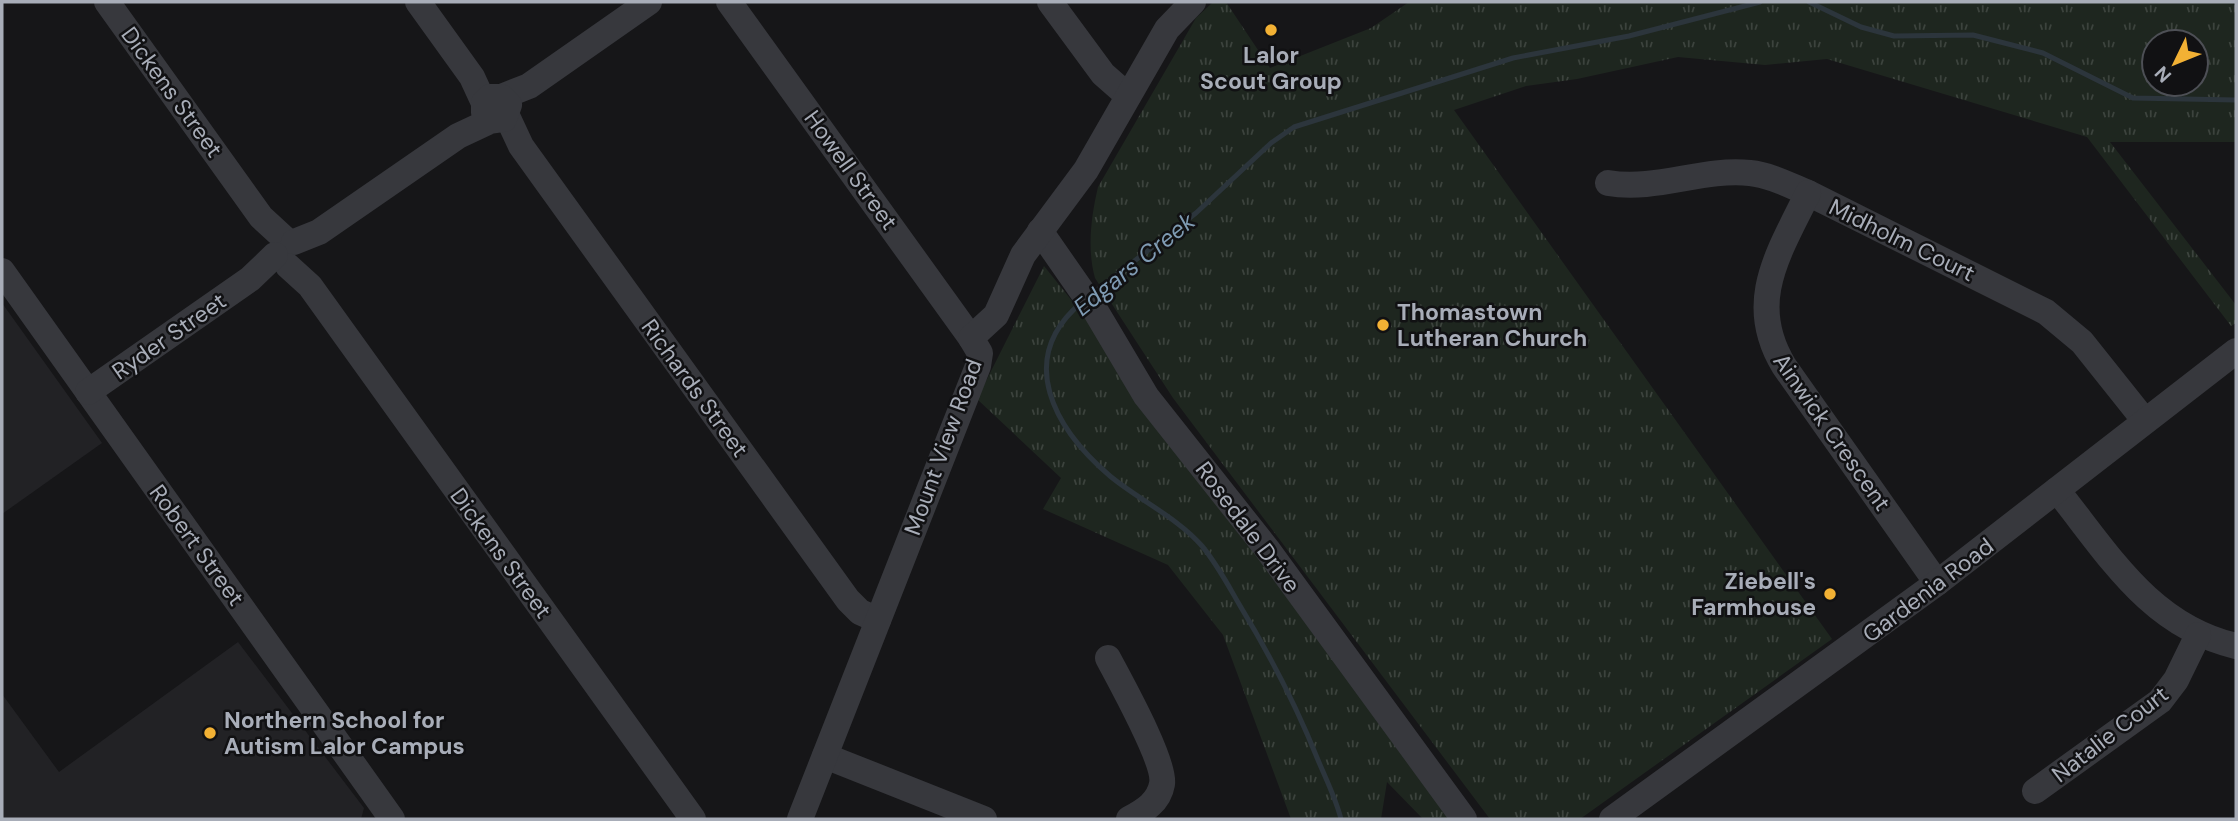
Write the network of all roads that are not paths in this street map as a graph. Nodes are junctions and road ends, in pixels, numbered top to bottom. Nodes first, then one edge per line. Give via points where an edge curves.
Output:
1 (107, 2) edge
2 (418, 2) edge
3 (649, 2) edge
4 (729, 2) edge
5 (1049, 2) edge
6 (1193, 2) edge
7 (1128, 96) junction
8 (496, 109) junction
9 (1608, 183) dead end
10 (1808, 193) junction
11 (1040, 231) junction
12 (288, 254) junction
13 (2, 271) edge
14 (971, 338) junction
15 (2236, 351) edge
16 (88, 392) junction
17 (2145, 421) junction
18 (2057, 490) junction
19 (1937, 583) junction
20 (878, 620) junction
21 (2198, 635) junction
22 (2236, 646) edge
23 (1108, 658) dead end
24 (825, 757) junction
25 (2035, 791) dead end
26 (392, 819) edge
27 (693, 819) edge
28 (800, 819) edge
29 (984, 819) edge
30 (1129, 819) edge
31 (1464, 819) edge
32 (1612, 819) edge

1 - 12 street, Dickens Street
2 - 8 street, Richards Street
3 - 8 street, Ryder Street
4 - 14 street, Howell Street
5 - 7 street via 1102,74
6 - 7 street, Mount View Road via 1167,29
7 - 11 street, Mount View Road via 1086,170
8 - 12 street, Ryder Street
8 - 20 street, Richards Street via 848,600
9 - 10 street, Midholm Court via 1632,187 1735,172 1773,179
10 - 17 street, Midholm Court via 2056,319 2082,342
10 - 19 street, Ainwick Crescent via 1769,276 1765,317 1770,337 1784,366
11 - 14 street, Mount View Road via 1023,255 996,315
11 - 31 street, Rosedale Drive via 1095,310 1146,396 1252,530
12 - 16 street, Ryder Street
12 - 27 street, Dickens Street
13 - 16 street, Robert Street
14 - 20 street, Mount View Road via 980,353 978,366
15 - 17 street, Gardenia Road
16 - 26 street, Robert Street
17 - 18 street, Gardenia Road
18 - 19 street, Gardenia Road
18 - 21 street via 2144,597
19 - 32 street, Gardenia Road
20 - 24 street, Mount View Road
21 - 22 street
21 - 25 street, Natalie Court via 2160,701
23 - 30 street via 1162,772 1159,794
24 - 28 street, Mount View Road
24 - 29 street

